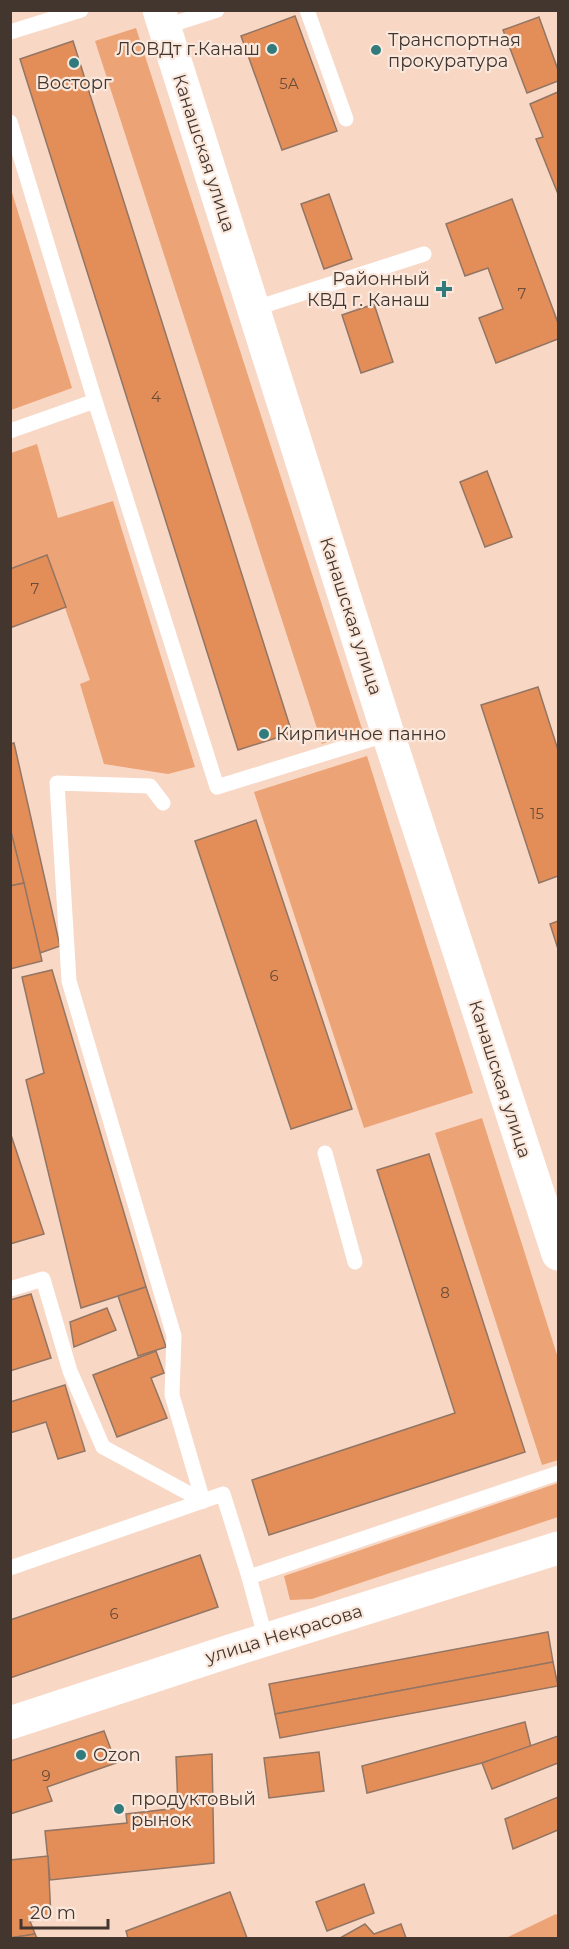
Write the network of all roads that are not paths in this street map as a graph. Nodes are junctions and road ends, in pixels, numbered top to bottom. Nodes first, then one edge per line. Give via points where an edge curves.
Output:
1 (81, 10) edge
2 (217, 10) edge
3 (307, 10) edge
4 (161, 19) edge
5 (10, 32) edge
6 (346, 119) dead end
7 (10, 122) edge
8 (424, 254) dead end
9 (253, 309) junction
10 (95, 401) junction
11 (10, 431) edge
12 (387, 734) junction
13 (163, 803) dead end
14 (325, 1153) dead end
15 (558, 1254) edge
16 (355, 1262) dead end
17 (10, 1289) edge
18 (558, 1473) edge
19 (203, 1501) junction
20 (558, 1548) edge
21 (10, 1568) edge
22 (249, 1577) junction
23 (266, 1640) junction
24 (10, 1724) edge

1 - 5 lane
2 - 4 lane
3 - 6 lane
4 - 9 street, Канашская улица
7 - 10 lane
8 - 9 lane
9 - 12 street, Канашская улица
10 - 11 lane
10 - 12 lane via 217,787
12 - 15 street, Канашская улица
13 - 19 lane via 150,786 57,783 69,981 174,1336 172,1395
14 - 16 lane
17 - 19 lane via 43,1279 70,1371 103,1447
18 - 22 lane
19 - 21 lane
19 - 22 lane via 223,1494
20 - 23 street, улица Некрасова
22 - 23 lane
23 - 24 street, улица Некрасова

